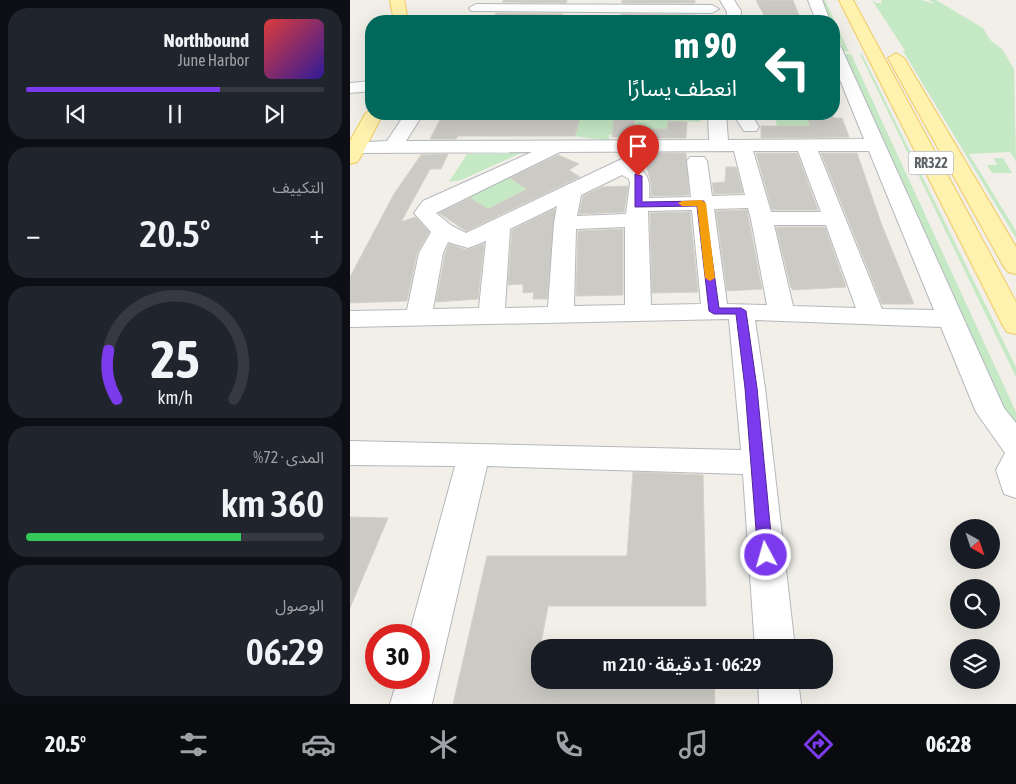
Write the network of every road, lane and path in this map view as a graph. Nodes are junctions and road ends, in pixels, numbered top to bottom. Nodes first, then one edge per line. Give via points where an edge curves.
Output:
1 (396, 0) edge
2 (727, 0) edge
3 (815, 0) edge
4 (846, 0) edge
5 (862, 0) edge
6 (479, 4) edge
7 (712, 10) edge
8 (400, 15) edge
9 (471, 15) edge
10 (575, 15) edge
11 (734, 15) edge
12 (821, 15) edge
13 (840, 61) edge
14 (365, 87) edge
15 (350, 88) edge
16 (370, 120) edge
17 (410, 120) edge
18 (717, 120) edge
19 (745, 136) edge
20 (355, 143) edge
21 (719, 145) junction
22 (876, 145) junction
23 (393, 146) junction
24 (560, 146) junction
25 (586, 146) junction
26 (806, 146) junction
27 (696, 161) junction
28 (626, 165) junction
29 (571, 192) junction
30 (701, 203) junction
31 (760, 210) junction
32 (637, 213) junction
33 (834, 218) junction
34 (565, 223) junction
35 (499, 228) junction
36 (444, 230) junction
37 (1016, 267) edge
38 (728, 311) junction
39 (781, 311) junction
40 (638, 312) junction
41 (561, 313) junction
42 (491, 316) junction
43 (871, 316) junction
44 (418, 317) junction
45 (951, 318) junction
46 (350, 319) edge
47 (1016, 326) edge
48 (1016, 445) edge
49 (350, 453) edge
50 (474, 454) junction
51 (756, 462) junction
52 (1016, 462) edge
53 (1016, 485) edge
54 (430, 628) edge
55 (774, 639) edge
56 (415, 689) edge
57 (779, 689) edge
58 (411, 704) edge
59 (780, 704) edge

1 - 8 main road
2 - 11 street
3 - 12 street
4 - 47 main road, RR322
5 - 37 main road, RR322
6 - 9 street
6 - 10 street
7 - 10 street
13 - 22 street
14 - 15 street
16 - 20 main road
17 - 23 street
18 - 21 street
19 - 21 street
19 - 26 street
19 - 27 street
19 - 31 street
20 - 23 street
21 - 25 street
22 - 26 street
22 - 45 street
23 - 24 street
24 - 25 street
24 - 36 street via 432,206 426,213 429,220
25 - 28 street via 623,158
26 - 33 street
27 - 28 street
27 - 30 street
28 - 29 street
28 - 32 street via 638,176
29 - 34 street
29 - 35 street
30 - 31 street
30 - 32 street
30 - 38 street
31 - 33 street
31 - 39 street
32 - 34 street
32 - 40 street
33 - 43 street
34 - 41 street
35 - 36 street via 468,241
35 - 42 street
36 - 44 street via 431,253
38 - 39 street
38 - 40 street
38 - 51 street via 751,388
39 - 43 street
40 - 41 street
41 - 42 street
42 - 44 street
43 - 45 street
44 - 46 street
45 - 48 street via 991,412
49 - 50 street
50 - 51 street
50 - 54 street
51 - 55 street
52 - 53 street via 1012,470
56 - 58 street
57 - 59 street

